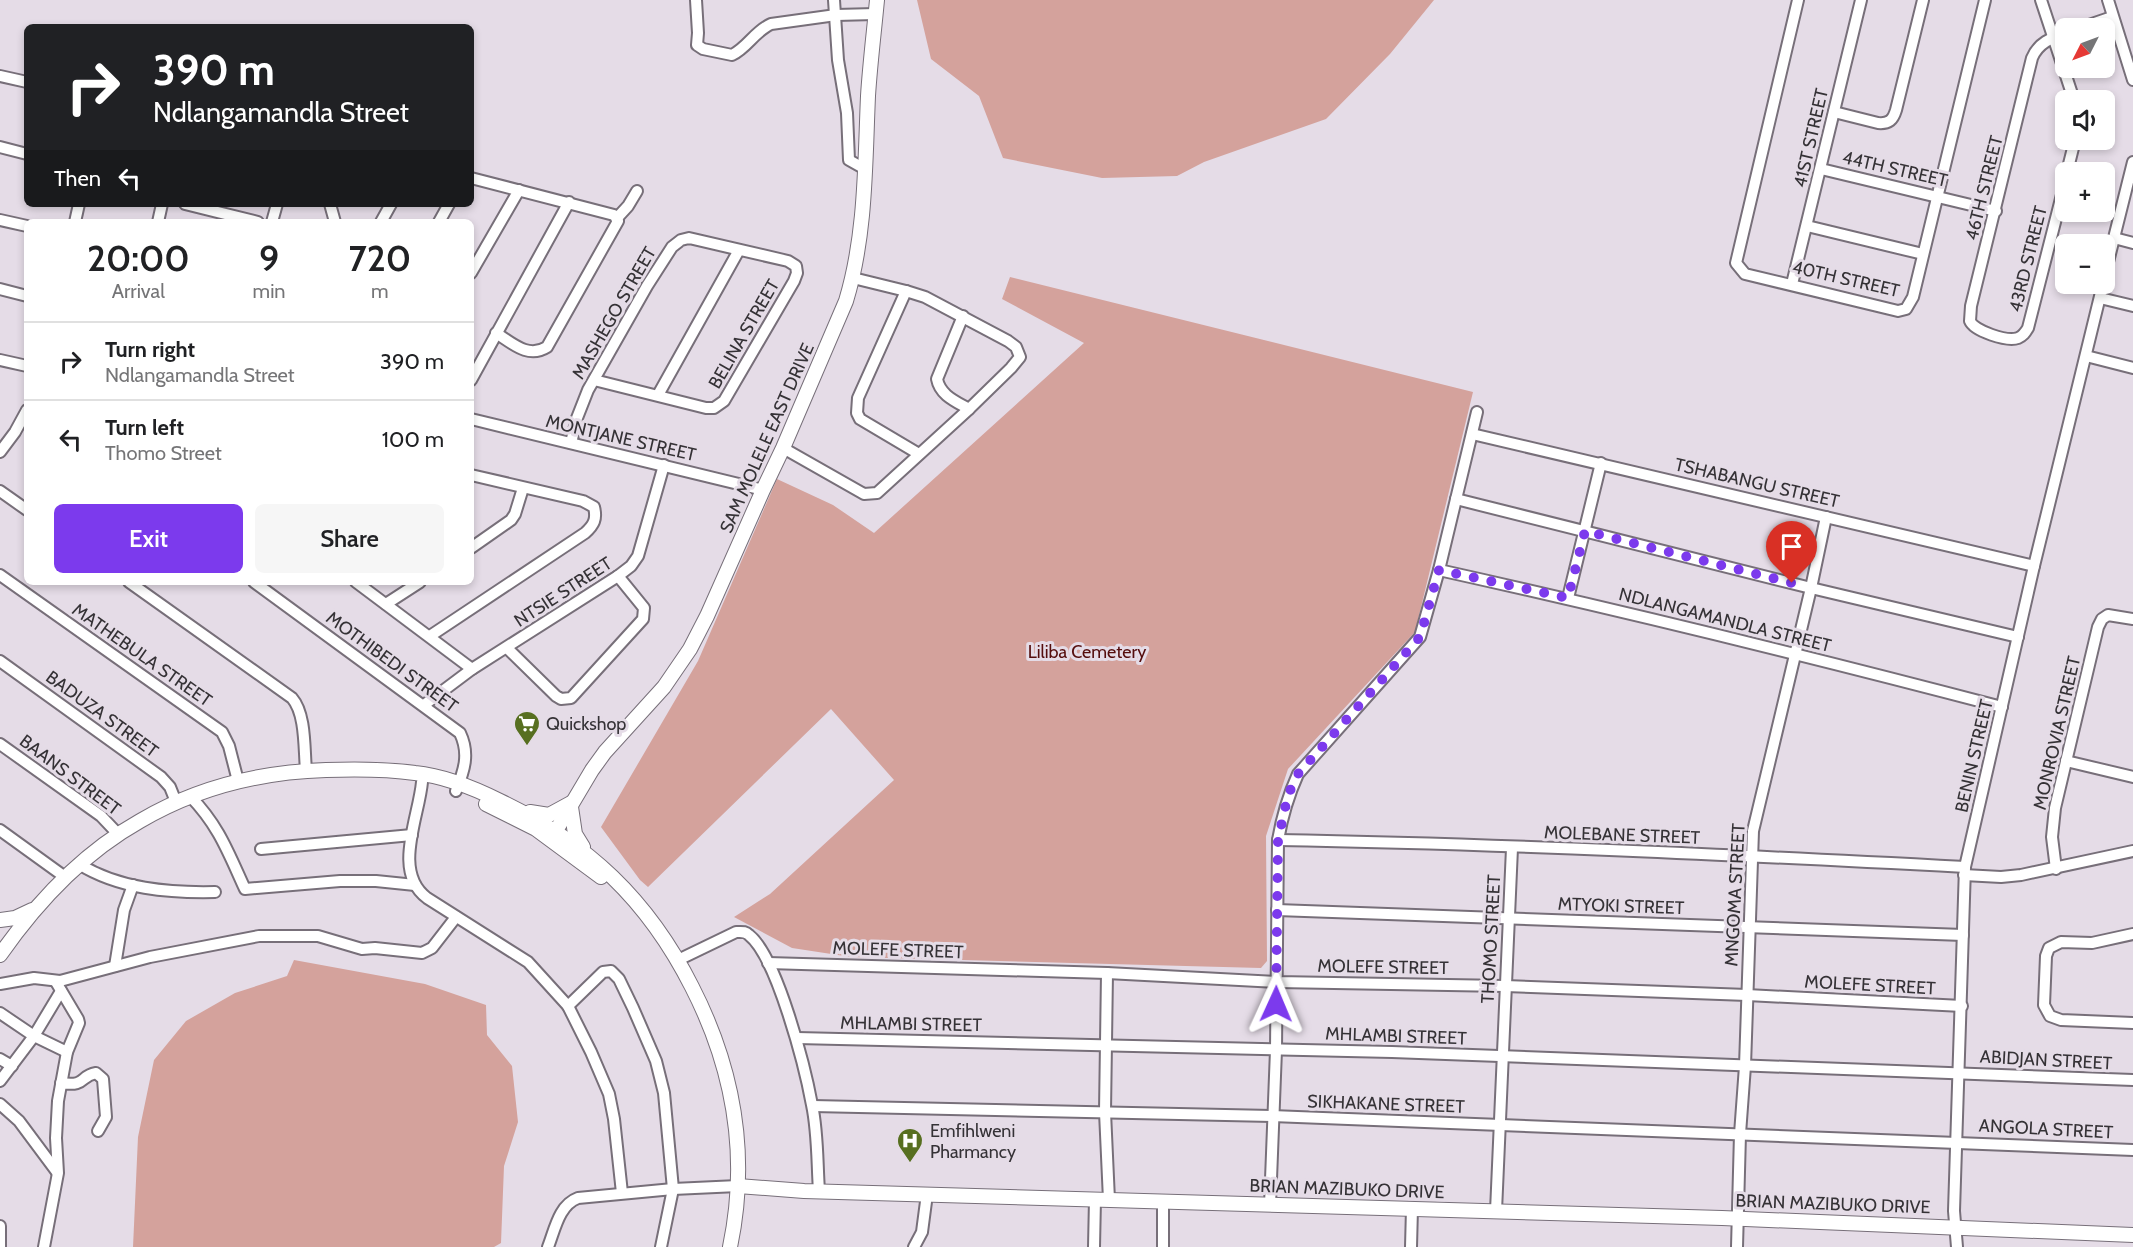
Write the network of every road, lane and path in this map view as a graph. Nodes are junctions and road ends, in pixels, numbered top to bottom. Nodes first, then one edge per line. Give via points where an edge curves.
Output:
1 (696, 0) edge
2 (834, 0) edge
3 (1798, 0) edge
4 (1861, 0) edge
5 (1923, 0) edge
6 (1985, 0) edge
7 (2041, 0) edge
8 (2108, 0) edge
9 (876, 7) edge
10 (836, 15) junction
11 (2112, 17) junction
12 (2109, 18) edge
13 (2053, 38) junction
14 (0, 76) edge
15 (2133, 80) edge
16 (24, 81) edge
17 (2071, 90) edge
18 (1834, 112) junction
19 (0, 147) edge
20 (24, 153) edge
21 (2133, 162) edge
22 (865, 169) junction
23 (1821, 169) junction
24 (474, 179) edge
25 (2131, 179) edge
26 (519, 190) junction
27 (637, 191) dead end
28 (1937, 195) junction
29 (569, 202) junction
30 (192, 207) edge
31 (1996, 211) junction
32 (211, 216) edge
33 (616, 217) junction
34 (234, 219) edge
35 (0, 220) edge
36 (2055, 222) edge
37 (24, 225) edge
38 (1807, 226) junction
39 (2115, 235) edge
40 (2115, 238) edge
41 (2133, 243) edge
42 (739, 250) junction
43 (1923, 254) junction
44 (788, 261) joint
45 (474, 268) edge
46 (853, 278) junction
47 (1792, 284) junction
48 (0, 289) edge
49 (906, 291) junction
50 (2101, 294) edge
51 (24, 295) edge
52 (2100, 298) junction
53 (2133, 306) edge
54 (963, 316) junction
55 (496, 333) junction
56 (2013, 339) joint
57 (2086, 357) junction
58 (0, 360) edge
59 (24, 365) edge
60 (2133, 368) edge
61 (474, 374) edge
62 (594, 380) junction
63 (658, 395) junction
64 (969, 409) junction
65 (1477, 412) dead end
66 (24, 417) edge
67 (474, 420) edge
68 (1472, 434) junction
69 (571, 443) junction
70 (783, 448) junction
71 (0, 452) edge
72 (918, 454) junction
73 (1601, 463) junction
74 (664, 465) junction
75 (474, 476) edge
76 (523, 488) junction
77 (763, 489) junction
78 (0, 491) edge
79 (1456, 499) junction
80 (24, 508) edge
81 (1826, 517) junction
82 (1585, 531) junction
83 (474, 546) edge
84 (2034, 566) junction
85 (1439, 570) junction
86 (0, 575) edge
87 (618, 576) junction
88 (133, 585) edge
89 (258, 585) edge
90 (360, 585) edge
91 (415, 585) edge
92 (1812, 588) junction
93 (1568, 598) junction
94 (386, 604) junction
95 (2133, 619) edge
96 (430, 636) junction
97 (2018, 636) junction
98 (507, 648) junction
99 (1796, 653) junction
100 (0, 661) edge
101 (472, 669) junction
102 (424, 705) junction
103 (2002, 707) junction
104 (0, 744) edge
105 (2066, 760) junction
106 (306, 770) junction
107 (384, 771) junction
108 (2133, 777) edge
109 (238, 781) junction
110 (422, 782) junction
111 (457, 787) junction
112 (190, 796) junction
113 (176, 802) junction
114 (573, 804) junction
115 (522, 811) junction
116 (0, 830) edge
117 (118, 834) junction
118 (412, 835) junction
119 (554, 835) junction
120 (1278, 840) junction
121 (1512, 848) junction
122 (261, 849) dead end
123 (2133, 851) edge
124 (587, 853) junction
125 (1752, 856) junction
126 (79, 864) junction
127 (2056, 869) junction
128 (1964, 871) junction
129 (65, 877) junction
130 (133, 885) junction
131 (415, 885) junction
132 (215, 892) dead end
133 (39, 905) junction
134 (1277, 910) junction
135 (456, 917) junction
136 (1509, 918) junction
137 (0, 920) edge
138 (651, 923) junction
139 (1749, 928) junction
140 (2133, 934) edge
141 (1963, 935) junction
142 (6, 936) edge
143 (0, 955) edge
144 (678, 960) junction
145 (768, 963) junction
146 (115, 966) junction
147 (1107, 973) junction
148 (1277, 982) junction
149 (0, 984) edge
150 (58, 986) junction
151 (1505, 986) junction
152 (1747, 995) junction
153 (568, 1006) junction
154 (1962, 1006) junction
155 (0, 1013) edge
156 (2133, 1023) edge
157 (34, 1036) junction
158 (797, 1038) junction
159 (1105, 1046) junction
160 (1276, 1050) junction
161 (67, 1052) junction
162 (1502, 1056) junction
163 (0, 1059) edge
164 (12, 1066) junction
165 (1746, 1066) junction
166 (1958, 1072) junction
167 (2133, 1080) edge
168 (0, 1081) edge
169 (61, 1083) junction
170 (0, 1104) edge
171 (813, 1106) junction
172 (1105, 1112) junction
173 (1272, 1116) junction
174 (1499, 1125) junction
175 (98, 1131) dead end
176 (1740, 1134) junction
177 (1957, 1142) junction
178 (2133, 1150) edge
179 (58, 1173) junction
180 (738, 1186) junction
181 (673, 1189) junction
182 (819, 1191) junction
183 (622, 1193) junction
184 (927, 1194) junction
185 (1102, 1200) junction
186 (1162, 1202) junction
187 (1270, 1205) junction
188 (1412, 1208) junction
189 (1496, 1211) junction
190 (1738, 1219) junction
191 (0, 1226) edge
192 (1954, 1227) junction
193 (2133, 1235) edge
194 (0, 1247) edge
195 (44, 1247) edge
196 (548, 1247) edge
197 (661, 1247) edge
198 (730, 1247) edge
199 (914, 1247) edge
200 (1094, 1247) edge
201 (1163, 1247) edge
202 (1411, 1247) edge
203 (1737, 1247) edge
204 (1957, 1247) edge

1 - 10 street via 697,45 703,50 732,55 771,24
2 - 10 street
3 - 47 street, 40TH STREET via 1735,260 1745,274
4 - 18 street, 41ST STREET
5 - 18 street via 1892,120 1884,124
6 - 28 street, 40TH STREET
7 - 13 street
8 - 11 street
9 - 10 street
9 - 22 street, SAM MOLELE EAST DRIVE
10 - 22 street via 849,160
11 - 12 street
11 - 15 street
13 - 17 street
13 - 31 street, 46TH STREET via 2037,49 2032,58
14 - 16 street
18 - 23 street, 41ST STREET
19 - 20 street
21 - 25 street
22 - 46 street, SAM MOLELE EAST DRIVE
23 - 28 street, 44TH STREET
23 - 38 street, 41ST STREET
24 - 26 street
25 - 39 street
26 - 29 street
26 - 45 street
27 - 33 street
28 - 31 street, 44TH STREET
28 - 43 street, 40TH STREET
29 - 33 street
29 - 55 street
30 - 32 street
31 - 56 street, 46TH STREET via 1970,321 1980,331
32 - 34 street
33 - 55 street via 618,225 547,347 528,352
35 - 37 street
36 - 56 street, 43RD STREET via 2028,328
38 - 43 street
38 - 47 street, 41ST STREET
40 - 41 street
42 - 44 street, MASHEGO STREET
42 - 62 street, MASHEGO STREET via 689,238 675,243
42 - 63 street
43 - 47 street, 40TH STREET via 1912,301 1902,310
44 - 63 street, BELINA STREET via 796,266 794,281 724,401 706,408
46 - 49 street
46 - 70 street, SAM MOLELE EAST DRIVE
48 - 51 street
49 - 54 street
49 - 72 street via 856,407 860,419
50 - 52 street, BENIN STREET
52 - 53 street
52 - 57 street, BENIN STREET
54 - 64 street via 937,379 943,392
54 - 64 street via 1008,341 1020,357
55 - 61 street
57 - 60 street
57 - 84 street, BENIN STREET
58 - 59 street
62 - 63 street, BELINA STREET
62 - 69 street, MASHEGO STREET via 583,401
64 - 72 street
65 - 68 street
66 - 71 street
67 - 69 street, MONTJANE STREET
68 - 73 street, TSHABANGU STREET
68 - 79 street
69 - 74 street, MONTJANE STREET
70 - 72 street via 867,495 877,493
70 - 77 street, SAM MOLELE EAST DRIVE
73 - 81 street, TSHABANGU STREET
73 - 82 street
74 - 77 street, MONTJANE STREET
74 - 87 street, NTSIE STREET via 638,556
75 - 76 street
76 - 83 street via 511,520
76 - 96 street via 589,503 594,507 594,523 585,533
77 - 114 street, SAM MOLELE EAST DRIVE via 682,663 605,752
78 - 80 street
79 - 82 street
79 - 85 street
81 - 84 street, TSHABANGU STREET
81 - 92 street, MNGOMA STREET
82 - 92 street
82 - 93 street
84 - 97 street, BENIN STREET
85 - 93 street, NDLANGAMANDLA STREET
85 - 120 street via 1420,637 1298,774 1288,795
86 - 109 street, MATHEBULA STREET via 222,732
87 - 98 street, NTSIE STREET
87 - 98 street via 642,606 643,619 571,698 556,696
88 - 106 street via 292,698 299,707
89 - 102 street, MOTHIBEDI STREET
90 - 94 street
91 - 94 street
92 - 97 street
92 - 99 street, MNGOMA STREET
93 - 99 street, NDLANGAMANDLA STREET
94 - 96 street
95 - 105 street, MONROVIA STREET via 2104,617 2098,627
96 - 101 street
97 - 103 street, BENIN STREET
98 - 101 street, NTSIE STREET
99 - 103 street, NDLANGAMANDLA STREET
99 - 125 street, MNGOMA STREET via 1758,808
100 - 113 street, BADUZA STREET via 161,777
101 - 102 street, NTSIE STREET
102 - 111 street, MOTHIBEDI STREET via 460,733 466,763
103 - 128 street, BENIN STREET
104 - 117 street, BAANS STREET via 101,816
105 - 108 street
105 - 127 street, MONROVIA STREET via 2052,830
106 - 107 street
106 - 109 street
107 - 110 street
107 - 111 street via 416,773
109 - 112 street
110 - 111 street
110 - 118 street
111 - 115 street
111 - 119 street
112 - 113 street
112 - 131 street via 219,832 244,889 340,881
113 - 117 street
114 - 115 street via 549,815
114 - 119 street, SAM MOLELE EAST DRIVE
114 - 124 street via 575,834
115 - 119 street
116 - 129 street
117 - 126 street
118 - 122 street
118 - 131 street via 410,864
119 - 124 street
119 - 138 street
120 - 121 street, MOLEBANE STREET
120 - 134 street
121 - 125 street, MOLEBANE STREET
121 - 136 street, THOMO STREET
123 - 127 street, MOLEBANE STREET
124 - 138 street via 631,895
125 - 128 street, MOLEBANE STREET
125 - 139 street, MNGOMA STREET
126 - 129 street
126 - 130 street via 113,881
127 - 128 street, MOLEBANE STREET via 2001,877
128 - 141 street, BENIN STREET
129 - 133 street
130 - 132 street via 177,892
130 - 146 street via 124,910
131 - 135 street
133 - 137 street via 15,918
133 - 142 street
134 - 136 street, MTYOKI STREET
134 - 148 street
135 - 146 street via 432,948 422,953 362,949 318,936 273,935
135 - 153 street via 528,962
136 - 139 street, MTYOKI STREET
136 - 151 street, THOMO STREET
138 - 144 street
139 - 141 street, MTYOKI STREET
139 - 152 street, MNGOMA STREET
140 - 156 street via 2092,943 2061,942 2049,948 2044,1005 2050,1016 2061,1020
141 - 154 street, BENIN STREET
142 - 143 street
144 - 145 street via 731,933 745,932
144 - 180 street via 706,1015 724,1063 736,1126
145 - 147 street, MOLEFE STREET
145 - 158 street
146 - 150 street
147 - 148 street, MOLEFE STREET
147 - 159 street
148 - 151 street, MOLEFE STREET
148 - 160 street
149 - 150 street via 34,978
150 - 157 street
150 - 161 street via 79,1023
151 - 152 street, MOLEFE STREET
151 - 162 street, THOMO STREET
152 - 154 street, MOLEFE STREET
152 - 165 street, MNGOMA STREET
153 - 181 street via 603,972 611,971 619,979 661,1076
153 - 183 street via 609,1094
154 - 166 street, BENIN STREET
155 - 157 street
157 - 161 street
157 - 164 street
158 - 159 street, MHLAMBI STREET
158 - 171 street
159 - 160 street, MHLAMBI STREET
159 - 172 street
160 - 162 street, MHLAMBI STREET
160 - 173 street
161 - 169 street
162 - 165 street, MHLAMBI STREET
162 - 174 street, THOMO STREET
163 - 164 street
164 - 168 street
165 - 166 street, MHLAMBI STREET
165 - 176 street, MNGOMA STREET
166 - 167 street, ABIDJAN STREET
166 - 177 street, BENIN STREET
169 - 175 street via 77,1084 92,1073 103,1079 106,1117
169 - 179 street via 57,1101
170 - 179 street via 19,1121
171 - 172 street, SIKHAKANE STREET
171 - 182 street
172 - 173 street, SIKHAKANE STREET
172 - 185 street
173 - 174 street, SIKHAKANE STREET
173 - 187 street
174 - 176 street, SIKHAKANE STREET
174 - 189 street, THOMO STREET
176 - 177 street, SIKHAKANE STREET
176 - 190 street, MNGOMA STREET
177 - 178 street, ANGOLA STREET
177 - 192 street, BENIN STREET
179 - 195 street
180 - 181 street, BRIAN MAZIBUKO DRIVE
180 - 182 street, BRIAN MAZIBUKO DRIVE
180 - 198 street
181 - 183 street, BRIAN MAZIBUKO DRIVE
181 - 197 street
182 - 184 street, BRIAN MAZIBUKO DRIVE
183 - 196 street, BRIAN MAZIBUKO DRIVE via 572,1200 563,1208
184 - 185 street, BRIAN MAZIBUKO DRIVE
184 - 199 street via 922,1232
185 - 186 street, BRIAN MAZIBUKO DRIVE
185 - 200 street
186 - 187 street, BRIAN MAZIBUKO DRIVE
186 - 201 street
187 - 188 street, BRIAN MAZIBUKO DRIVE
188 - 189 street, BRIAN MAZIBUKO DRIVE
188 - 202 street
189 - 190 street, BRIAN MAZIBUKO DRIVE
190 - 192 street, BRIAN MAZIBUKO DRIVE
190 - 203 street, MNGOMA STREET
191 - 194 street
192 - 193 street, BRIAN MAZIBUKO DRIVE
192 - 204 street, BENIN STREET

